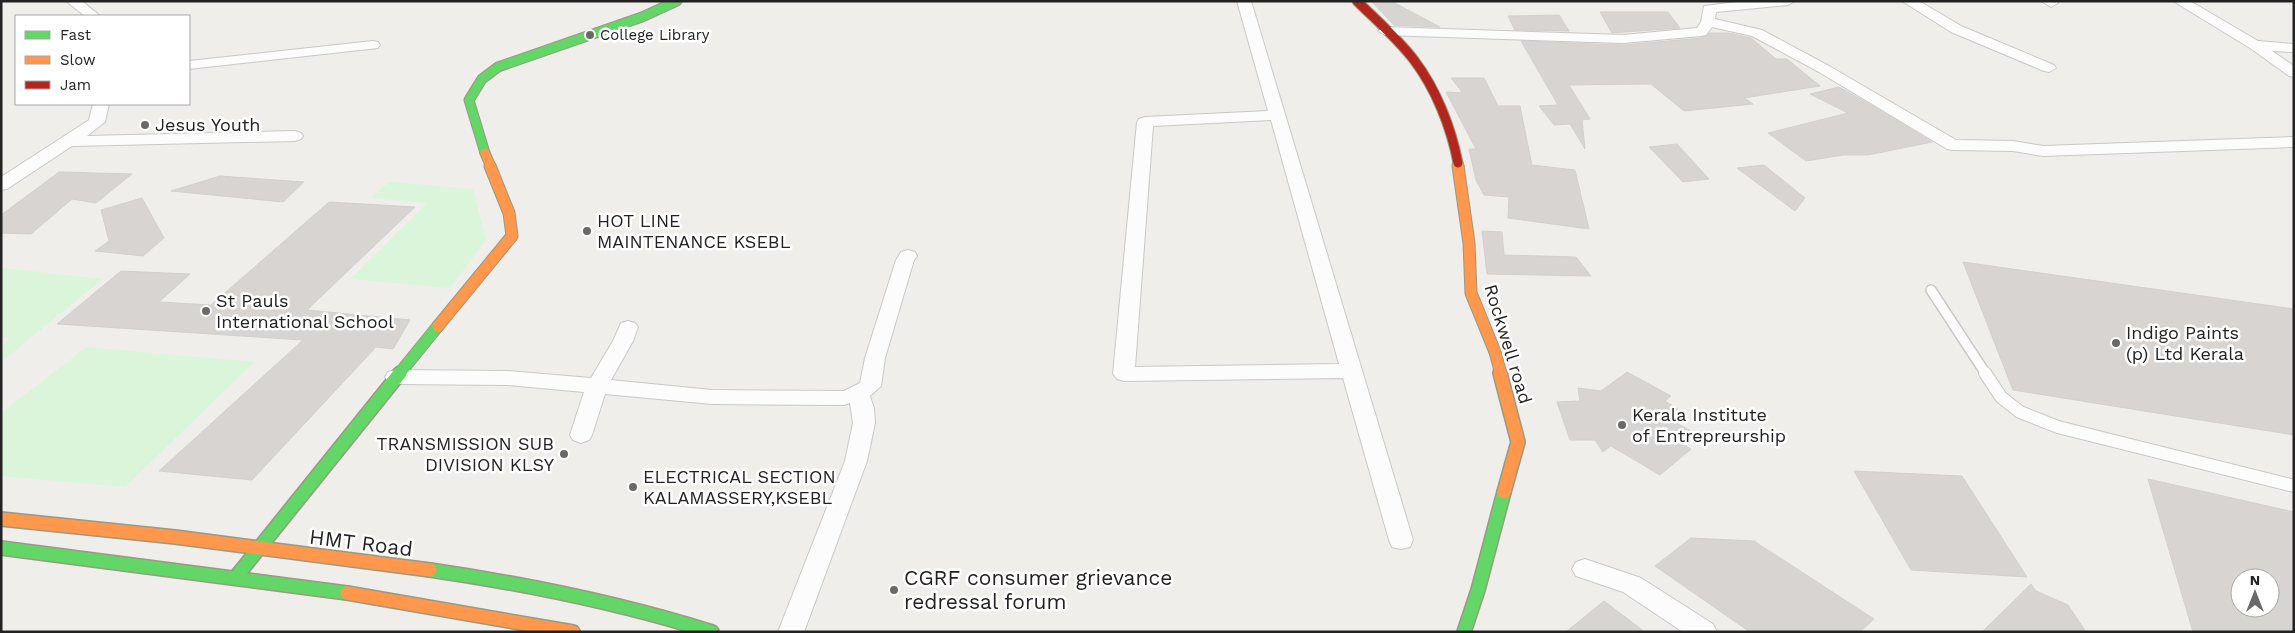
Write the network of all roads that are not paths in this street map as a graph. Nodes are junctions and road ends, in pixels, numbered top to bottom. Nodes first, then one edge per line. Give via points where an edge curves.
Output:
1 (74, 1) edge
2 (677, 1) edge
3 (1244, 1) edge
4 (1357, 1) edge
5 (1788, 1) edge
6 (1909, 1) edge
7 (2180, 1) edge
8 (1706, 11) edge
9 (92, 15) edge
10 (1385, 31) junction
11 (373, 45) dead end
12 (2255, 45) junction
13 (2294, 48) edge
14 (190, 65) edge
15 (2049, 68) dead end
16 (2294, 73) edge
17 (102, 105) edge
18 (1277, 115) junction
19 (295, 136) dead end
20 (67, 141) junction
21 (2294, 142) edge
22 (1, 185) edge
23 (908, 256) dead end
24 (1931, 290) dead end
25 (628, 327) dead end
26 (1352, 371) junction
27 (396, 377) junction
28 (597, 386) junction
29 (858, 394) junction
30 (581, 435) dead end
31 (2294, 486) edge
32 (1, 519) edge
33 (1401, 540) dead end
34 (1, 548) edge
35 (260, 549) junction
36 (1585, 569) dead end
37 (235, 578) junction
38 (573, 632) edge
39 (712, 632) edge
40 (791, 632) edge
41 (1464, 632) edge
42 (1704, 632) edge

1 - 9 street
2 - 27 street via 642,17 498,67 482,79 469,100 488,163 509,213 512,236
3 - 18 street
4 - 10 street, Rockwell road
5 - 8 street
6 - 15 street via 1956,29
7 - 12 street
8 - 10 street via 1701,32 1623,38
8 - 21 street via 1757,33 1824,69 1953,146 2013,146 2043,150
10 - 41 street, Rockwell road via 1414,60 1431,88 1456,150 1469,243 1471,293 1495,352 1518,442
11 - 14 street
12 - 13 street
12 - 16 street
17 - 20 street via 97,122
18 - 26 street
18 - 26 street via 1146,122 1124,374
19 - 20 street
20 - 22 street
23 - 29 street via 904,260 875,358 870,386
24 - 31 lane via 2000,397 2020,412 2058,427
25 - 28 street
26 - 33 street
27 - 28 street via 508,378
27 - 35 street
28 - 29 street via 712,398 834,398
28 - 30 street
29 - 40 street via 864,424 856,461
32 - 35 street, HMT Road
34 - 37 street
35 - 37 street
35 - 39 street, HMT Road via 432,570 558,592 653,613
36 - 42 street via 1632,585
37 - 38 street via 462,610

